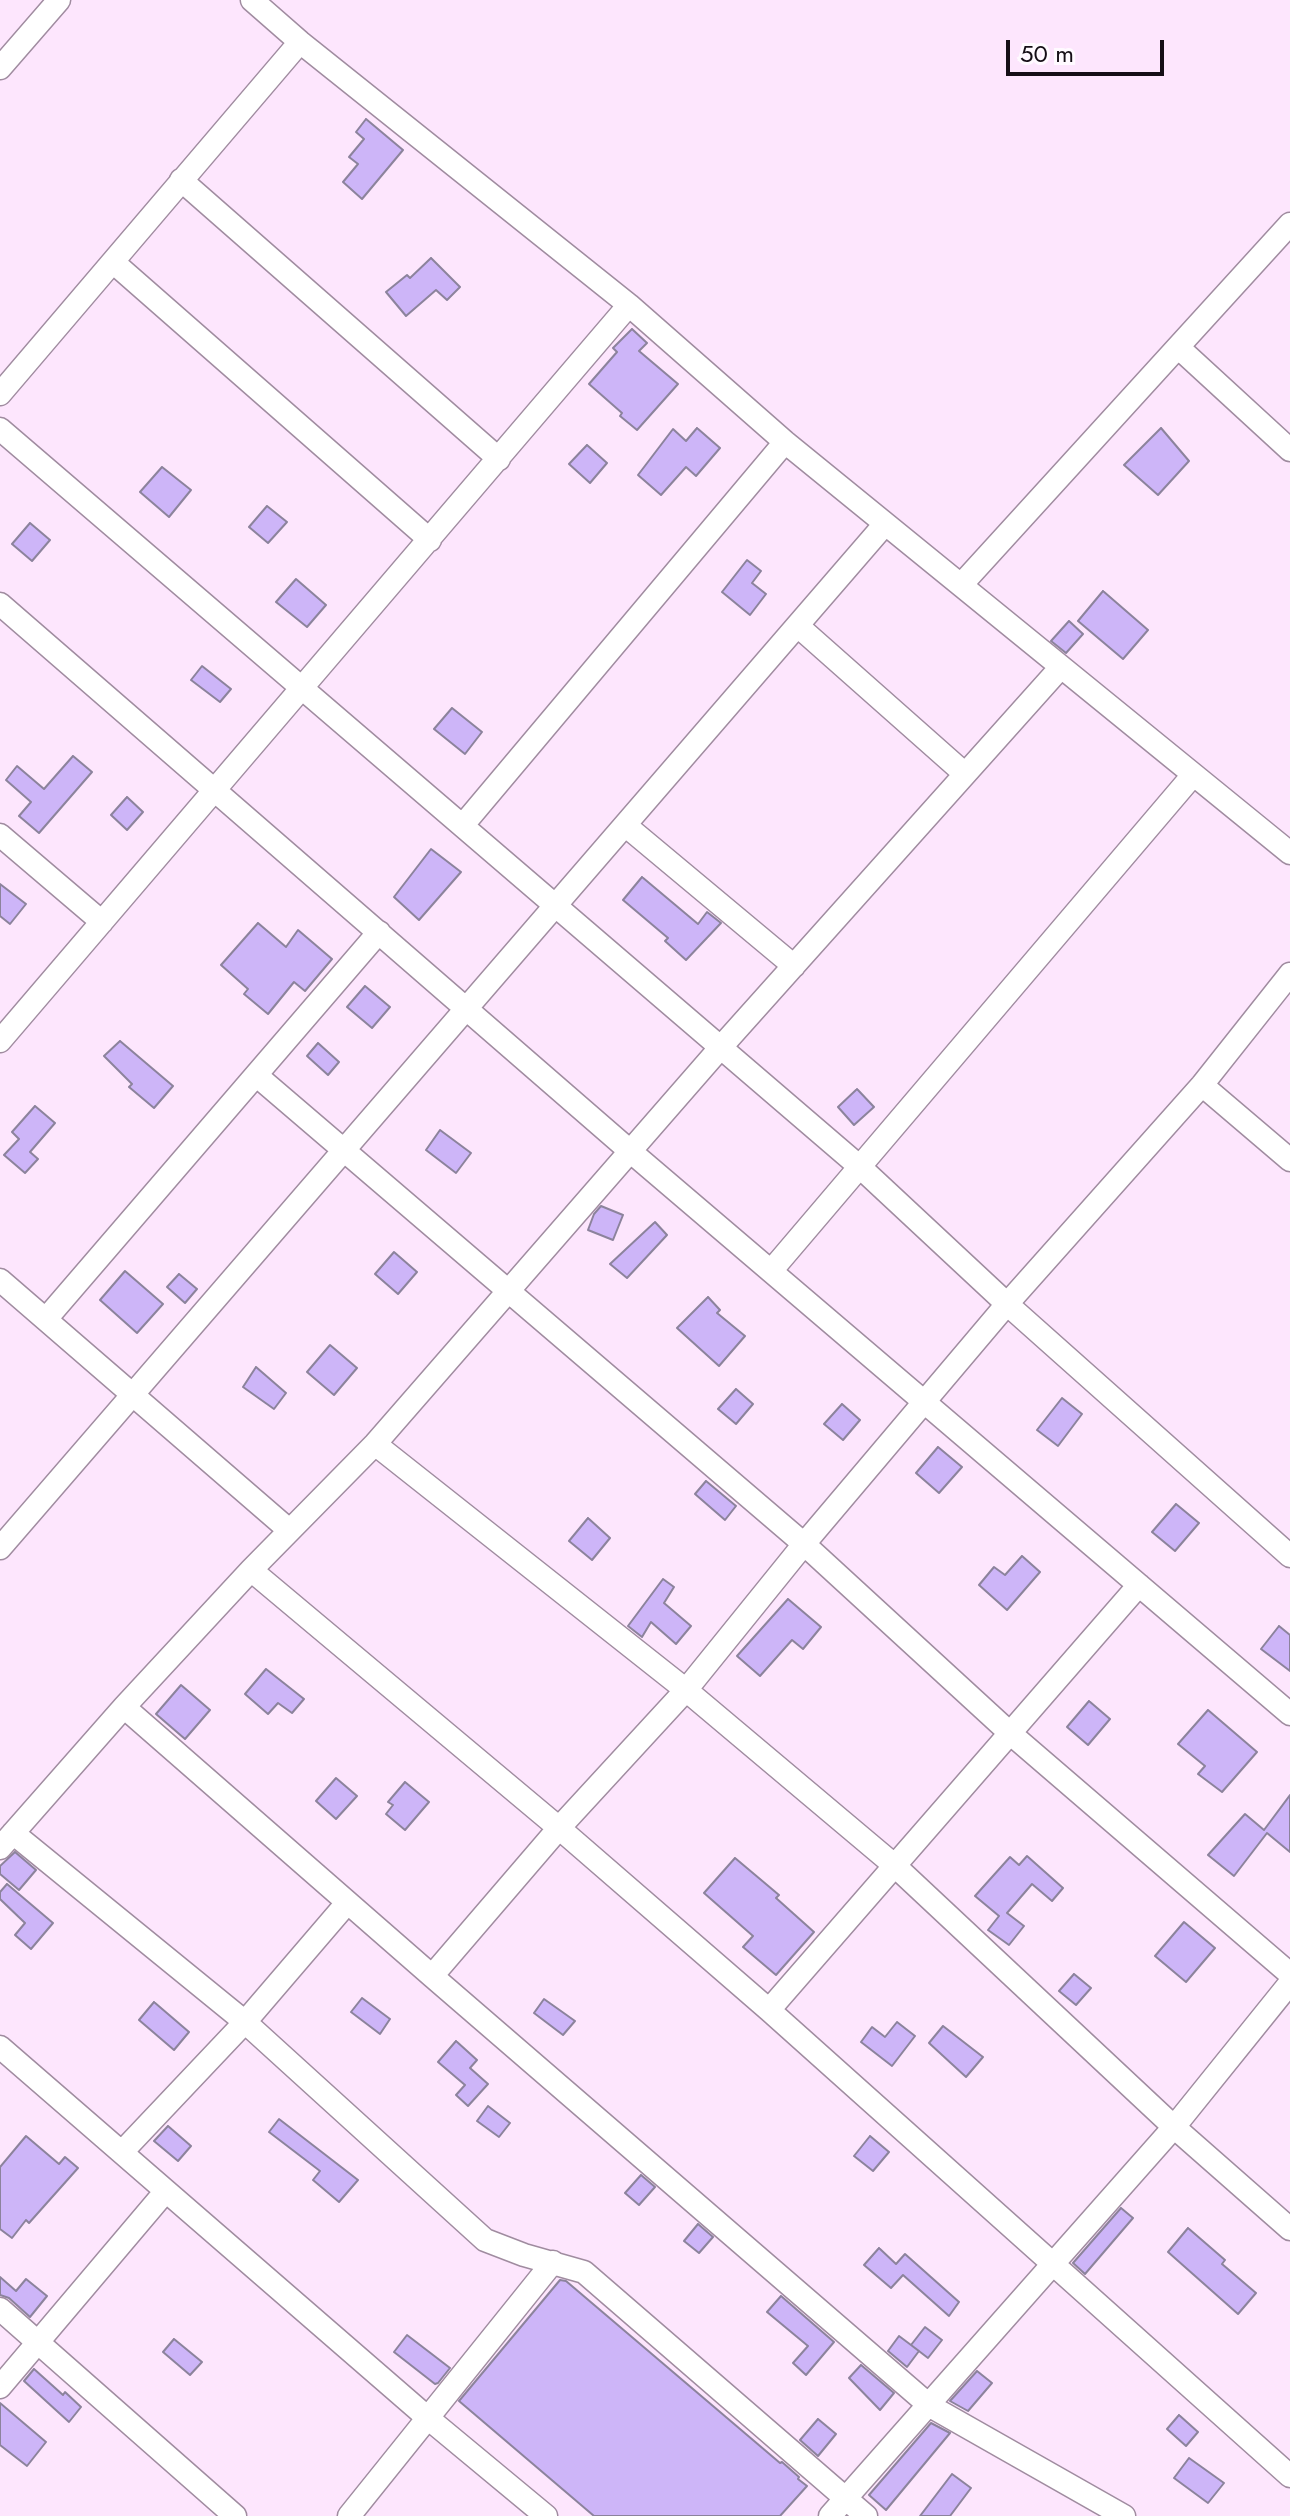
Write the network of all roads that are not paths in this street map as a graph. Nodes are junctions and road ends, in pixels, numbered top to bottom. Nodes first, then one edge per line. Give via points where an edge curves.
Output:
1 (59, 0) edge
2 (252, 0) edge
3 (300, 42) junction
4 (0, 68) edge
5 (181, 180) junction
6 (1287, 232) edge
7 (113, 262) junction
8 (629, 305) junction
9 (1179, 348) junction
10 (0, 394) edge
11 (0, 429) edge
12 (785, 442) junction
13 (1290, 450) edge
14 (499, 459) junction
15 (885, 524) junction
16 (430, 540) junction
17 (961, 585) junction
18 (0, 604) edge
19 (799, 627) junction
20 (1061, 667) junction
21 (303, 689) junction
22 (965, 774) junction
23 (1193, 775) junction
24 (216, 791) junction
25 (463, 825) junction
26 (625, 825) junction
27 (0, 835) edge
28 (1290, 853) edge
29 (556, 906) junction
30 (102, 922) junction
31 (379, 932) junction
32 (794, 966) junction
33 (1290, 974) edge
34 (467, 1008) junction
35 (0, 1040) edge
36 (721, 1047) junction
37 (256, 1075) junction
38 (1202, 1085) junction
39 (344, 1150) junction
40 (630, 1151) junction
41 (1290, 1160) edge
42 (860, 1167) junction
43 (771, 1271) junction
44 (0, 1280) edge
45 (508, 1289) junction
46 (1007, 1304) junction
47 (46, 1319) junction
48 (131, 1395) junction
49 (925, 1403) junction
50 (375, 1444) junction
51 (289, 1530) junction
52 (804, 1544) junction
53 (1, 1545) edge
54 (1290, 1556) edge
55 (251, 1570) junction
56 (1139, 1585) junction
57 (686, 1690) junction
58 (124, 1707) junction
59 (1290, 1714) edge
60 (1011, 1734) junction
61 (559, 1828) junction
62 (7, 1840) edge
63 (894, 1865) junction
64 (347, 1903) junction
65 (1290, 1974) edge
66 (432, 1976) junction
67 (1290, 1983) edge
68 (769, 2010) junction
69 (245, 2022) junction
70 (0, 2047) edge
71 (1174, 2127) junction
72 (122, 2152) junction
73 (165, 2192) junction
74 (1290, 2229) edge
75 (553, 2262) junction
76 (1053, 2265) junction
77 (0, 2309) edge
78 (38, 2341) junction
79 (0, 2387) edge
80 (930, 2406) junction
81 (429, 2419) junction
82 (1290, 2476) edge
83 (844, 2498) junction
84 (235, 2516) edge
85 (349, 2516) edge
86 (546, 2516) edge
87 (830, 2516) edge
88 (866, 2516) edge
89 (1124, 2516) edge

1 - 4 street
2 - 3 street
3 - 5 street
3 - 8 street
5 - 7 street
5 - 14 street
6 - 9 street
7 - 10 street
7 - 16 street
8 - 12 street
8 - 14 street
9 - 13 street
9 - 17 street
11 - 21 street
12 - 15 street
12 - 25 street
14 - 16 street
15 - 17 street
15 - 19 street
16 - 21 street
17 - 20 street
18 - 24 street
19 - 22 street
19 - 26 street
20 - 22 street
20 - 23 street
21 - 24 street
21 - 25 street
22 - 32 street
23 - 28 street
23 - 42 street
24 - 30 street
24 - 31 street
25 - 29 street
26 - 29 street
26 - 32 street
27 - 30 street
29 - 34 street
29 - 36 street
30 - 35 street
31 - 34 street
31 - 37 street
32 - 36 street
33 - 38 street
34 - 39 street
34 - 40 street
36 - 40 street
36 - 42 street
37 - 39 street
37 - 47 street
38 - 41 street
38 - 46 street
39 - 45 street
39 - 48 street
40 - 43 street
40 - 45 street
42 - 43 street
42 - 46 street
43 - 49 street
44 - 47 street
45 - 50 street
45 - 52 street
46 - 49 street
46 - 54 street
47 - 48 street
48 - 51 street
48 - 53 street
49 - 52 street
49 - 56 street
50 - 51 street
50 - 57 street
51 - 55 street
52 - 57 street
52 - 60 street
55 - 58 street
55 - 61 street
56 - 59 street
56 - 60 street
57 - 61 street
57 - 63 street
58 - 62 street
58 - 64 street
60 - 63 street
60 - 65 street
61 - 66 street
61 - 68 street
62 - 69 street
63 - 68 street
63 - 71 street
64 - 66 street
64 - 69 street
66 - 80 street
67 - 71 street
68 - 76 street
69 - 72 street
69 - 75 street via 485,2240
70 - 72 street
71 - 74 street
71 - 76 street
72 - 73 street
73 - 78 street
73 - 81 street
75 - 81 street
75 - 83 street via 584,2272
76 - 80 street
76 - 82 street
77 - 78 street
78 - 79 street
78 - 84 street
80 - 83 street
80 - 89 street
81 - 85 street
81 - 86 street
83 - 87 street
83 - 88 street

